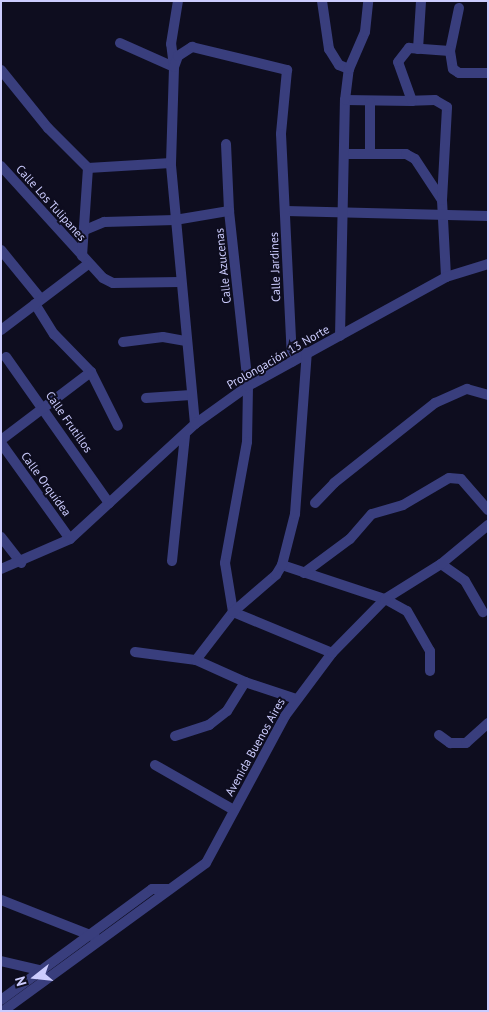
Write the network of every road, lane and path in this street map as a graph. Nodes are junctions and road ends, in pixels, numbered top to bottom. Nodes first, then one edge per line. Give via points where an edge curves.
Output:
1 (178, 1) edge
2 (322, 1) edge
3 (368, 1) edge
4 (421, 1) edge
5 (458, 8) dead end
6 (120, 43) dead end
7 (418, 49) junction
8 (450, 51) junction
9 (174, 67) junction
10 (349, 69) junction
11 (1, 70) edge
12 (488, 73) edge
13 (345, 100) junction
14 (412, 101) junction
15 (370, 102) junction
16 (226, 144) dead end
17 (344, 154) junction
18 (370, 154) junction
19 (171, 163) junction
20 (1, 166) edge
21 (88, 168) junction
22 (442, 200) junction
23 (344, 210) junction
24 (229, 211) junction
25 (286, 211) junction
26 (443, 216) junction
27 (488, 216) edge
28 (175, 220) junction
29 (85, 230) junction
30 (1, 250) edge
31 (84, 260) junction
32 (488, 264) edge
33 (446, 277) junction
34 (180, 282) junction
35 (38, 301) junction
36 (1, 330) edge
37 (340, 336) junction
38 (185, 341) junction
39 (123, 342) dead end
40 (307, 352) junction
41 (6, 357) dead end
42 (292, 362) junction
43 (90, 372) junction
44 (248, 386) junction
45 (192, 395) junction
46 (488, 396) edge
47 (146, 398) dead end
48 (43, 406) junction
49 (195, 424) junction
50 (118, 426) dead end
51 (185, 436) junction
52 (1, 441) edge
53 (109, 503) junction
54 (315, 503) dead end
55 (488, 510) edge
56 (488, 525) edge
57 (1, 537) edge
58 (70, 539) junction
59 (172, 560) dead end
60 (21, 563) junction
61 (441, 564) junction
62 (282, 565) junction
63 (1, 569) edge
64 (304, 573) junction
65 (385, 599) junction
66 (233, 612) junction
67 (483, 612) dead end
68 (135, 652) dead end
69 (332, 653) junction
70 (196, 660) junction
71 (430, 671) dead end
72 (245, 682) junction
73 (296, 699) junction
74 (488, 723) edge
75 (439, 734) dead end
76 (175, 736) dead end
77 (155, 765) dead end
78 (234, 810) junction
79 (168, 889) junction
80 (1, 900) edge
81 (92, 933) junction
82 (98, 942) junction
83 (1, 961) edge
84 (43, 971) junction
85 (1, 1000) edge
86 (3, 1011) edge

1 - 9 street via 171,44
2 - 10 street via 329,49 339,65
3 - 10 street via 365,32
4 - 7 street
5 - 8 street
6 - 9 street
7 - 8 street
7 - 14 street via 409,48 398,62
8 - 12 street via 453,69 459,73
9 - 19 street
9 - 25 street, Calle Jardines via 178,56 192,47 287,70 282,134
10 - 13 street
11 - 21 street via 48,128
13 - 15 street
13 - 17 street
14 - 15 street
14 - 22 street via 435,100 447,107
15 - 18 street
16 - 24 street, Calle Azucenas
17 - 18 street
17 - 23 street
18 - 22 street via 406,154 415,159
19 - 21 street
19 - 28 street
20 - 31 street, Calle Los Tulipanes
21 - 29 street
22 - 26 street
23 - 25 street
23 - 26 street
23 - 37 street
24 - 28 street
24 - 44 street, Calle Azucenas
25 - 42 street, Calle Jardines
26 - 27 street
26 - 33 street
28 - 29 street via 104,222
28 - 34 street
29 - 31 street
30 - 35 street
31 - 34 street, Calle Los Tulipanes via 113,283
31 - 35 street
32 - 33 street, Prolongación 13 Norte
33 - 37 street, Prolongación 13 Norte
34 - 38 street
35 - 36 street
35 - 43 street via 54,334
37 - 40 street, Prolongación 13 Norte
38 - 39 street via 163,338
38 - 45 street
40 - 42 street, Prolongación 13 Norte
40 - 62 street via 296,514
41 - 48 street, Calle Frutillos
42 - 44 street, Prolongación 13 Norte
43 - 48 street
43 - 50 street
44 - 49 street, Prolongación 13 Norte
44 - 66 street, Calle Azucenas via 247,442 226,563
45 - 47 street
45 - 49 street
46 - 54 street via 467,389 435,403 334,482
48 - 52 street
48 - 53 street, Calle Frutillos
49 - 51 street, Prolongación 13 Norte
51 - 53 street, Prolongación 13 Norte
51 - 59 street
52 - 58 street, Calle Orquídea
53 - 58 street, Prolongación 13 Norte
55 - 64 street via 461,479 449,478 403,505 372,514 350,539
56 - 61 street, Avenida Buenos Aires
57 - 60 street
58 - 60 street, Prolongación 13 Norte
60 - 63 street, Prolongación 13 Norte
61 - 65 street, Avenida Buenos Aires
61 - 67 street via 465,581
62 - 64 street
62 - 66 street via 276,575
64 - 65 street
65 - 69 street, Avenida Buenos Aires
65 - 71 street via 407,611 422,631 430,651
66 - 69 street
66 - 70 street
68 - 70 street
69 - 73 street, Avenida Buenos Aires
70 - 72 street
72 - 73 street
72 - 76 street via 227,711 209,724
73 - 78 street, Avenida Buenos Aires
74 - 75 street via 466,743 450,743
77 - 78 street
78 - 79 street, Avenida Buenos Aires via 206,862
79 - 81 street, Avenida Buenos Aires via 152,889
79 - 82 street, Avenida Buenos Aires
80 - 81 street
81 - 82 street
81 - 84 street, Avenida Buenos Aires
82 - 86 street, Avenida Buenos Aires
83 - 84 street
84 - 85 street, Avenida Buenos Aires

